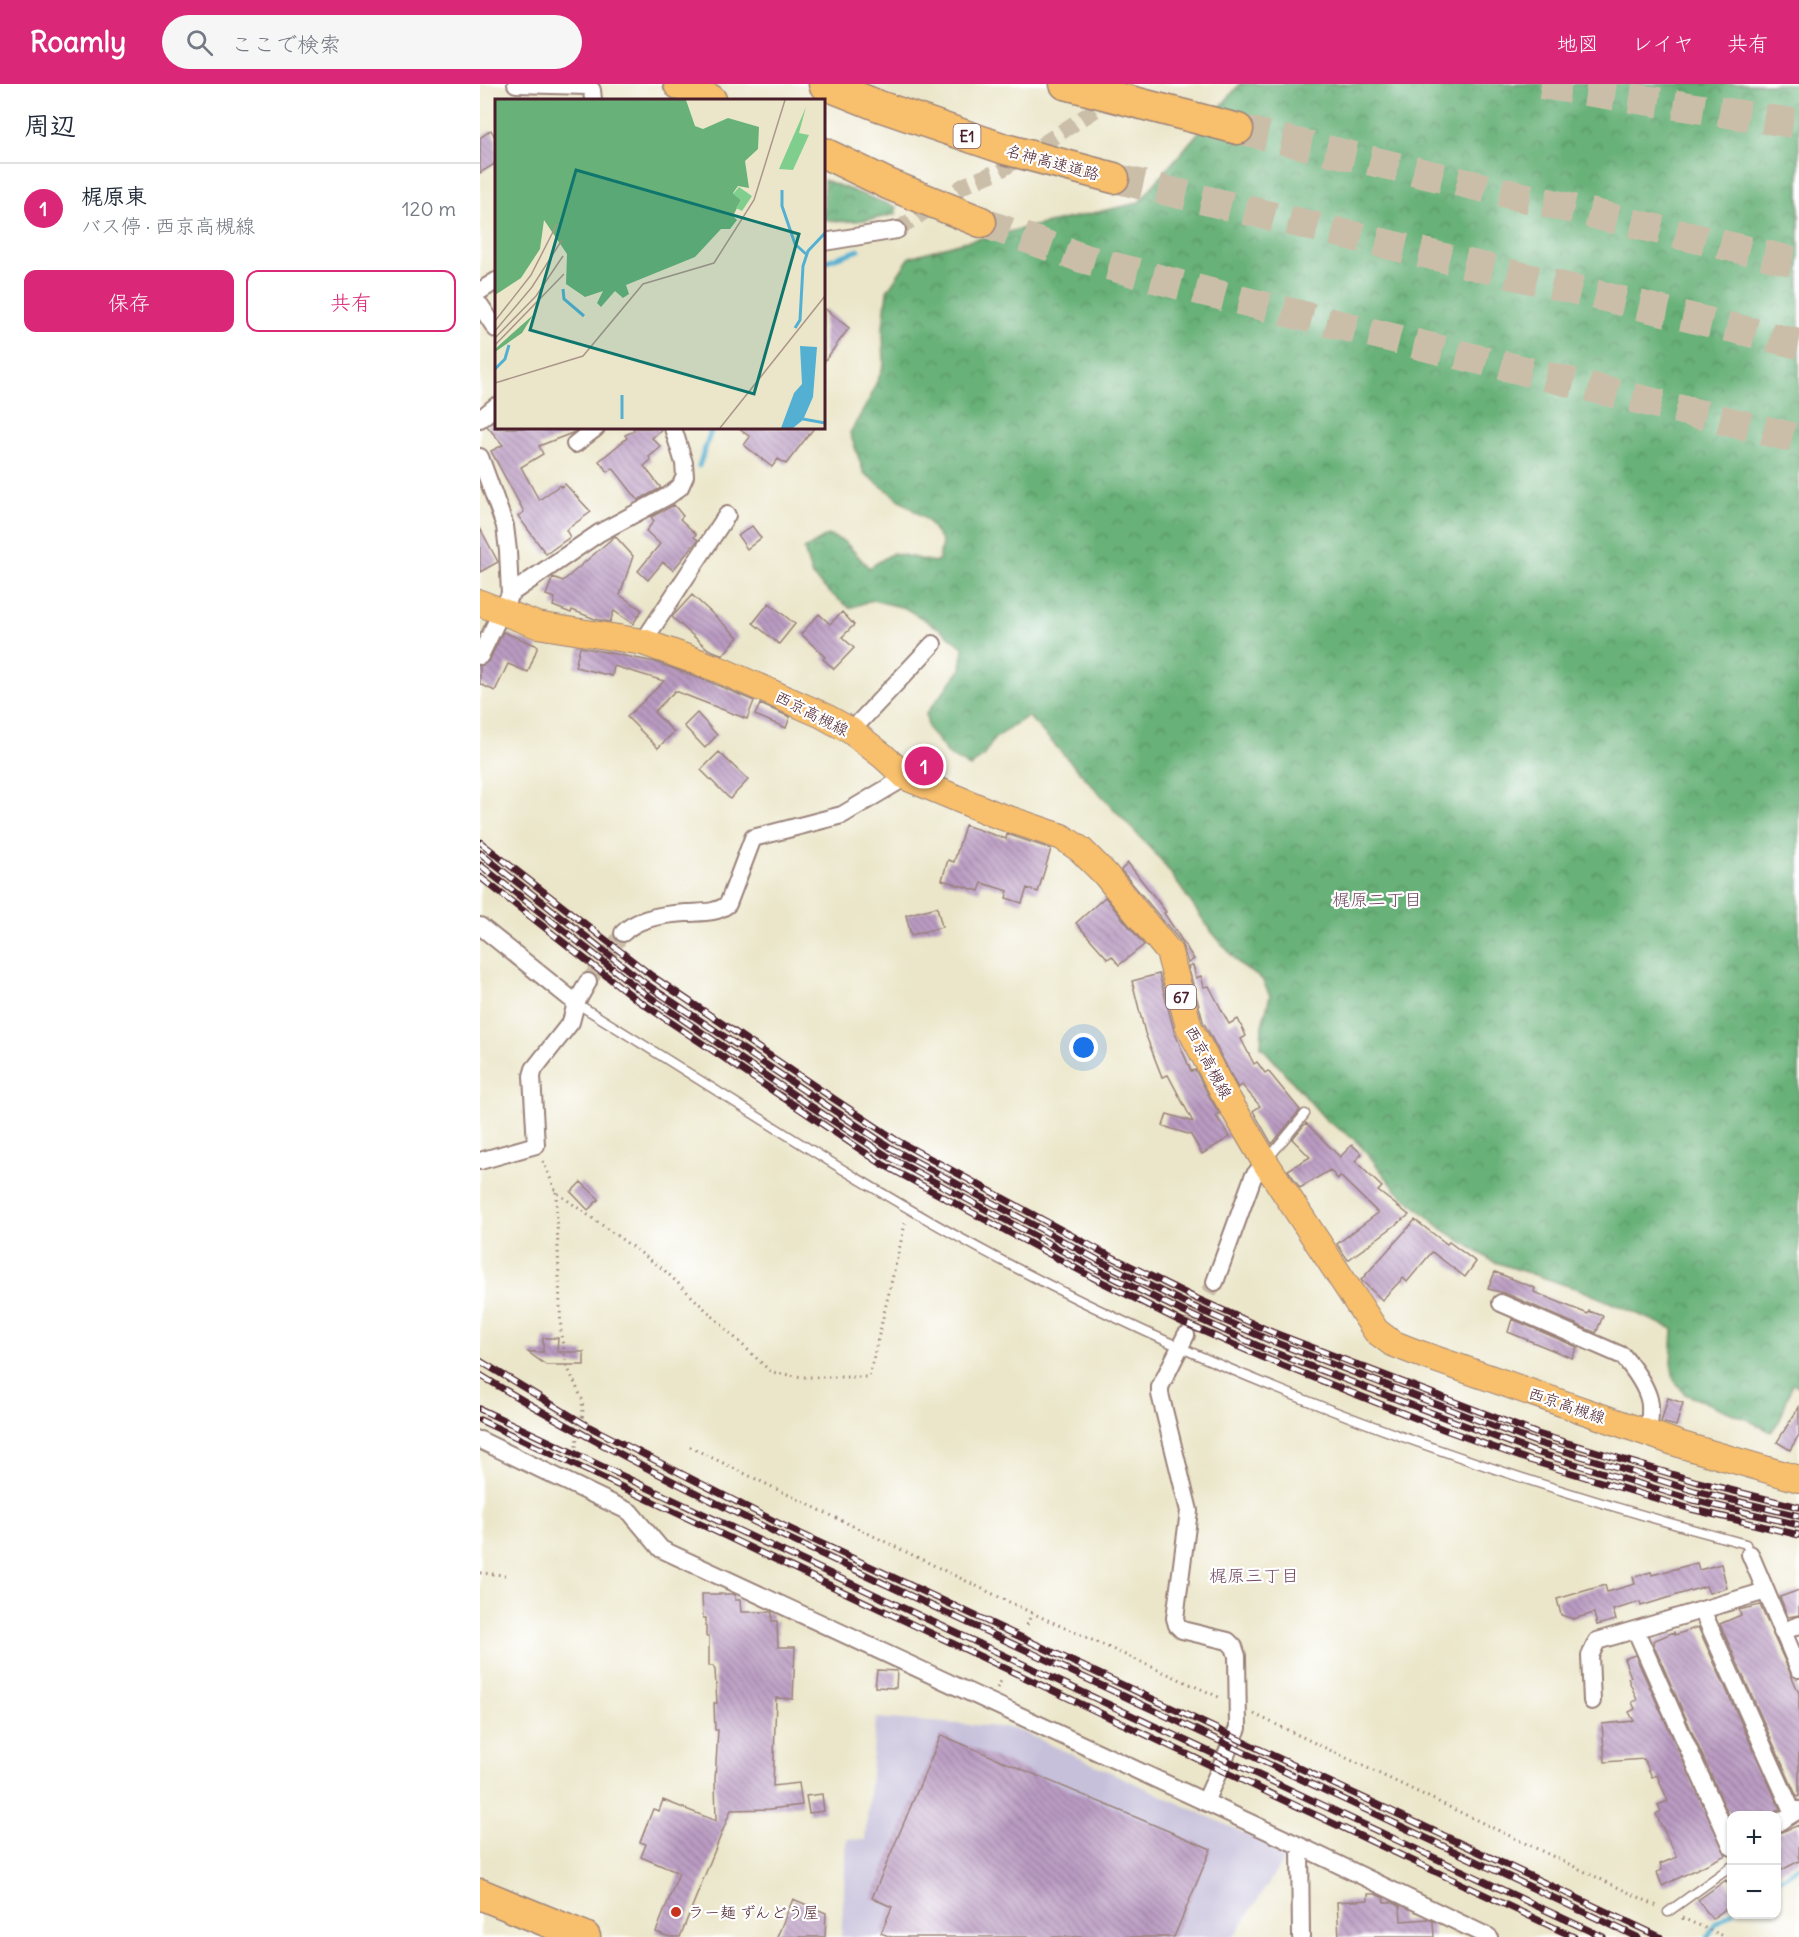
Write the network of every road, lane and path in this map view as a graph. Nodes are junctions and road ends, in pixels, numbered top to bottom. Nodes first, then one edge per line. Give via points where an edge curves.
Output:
1 (516, 84) edge
2 (679, 84) edge
3 (824, 84) edge
4 (1065, 84) edge
5 (593, 99) edge
6 (709, 99) edge
7 (1238, 129) tunnel mouth
8 (825, 153) edge
9 (1114, 178) tunnel mouth
10 (981, 222) tunnel mouth
11 (897, 230) tunnel mouth
12 (825, 242) edge
13 (495, 282) edge
14 (480, 291) edge
15 (480, 305) edge
16 (495, 328) edge
17 (495, 407) edge
18 (480, 419) edge
19 (595, 429) edge
20 (673, 429) edge
21 (575, 444) dead end
22 (480, 457) edge
23 (487, 496) edge
24 (727, 515) dead end
25 (497, 603) edge
26 (643, 642) junction
27 (933, 644) dead end
28 (480, 656) edge
29 (850, 731) junction
30 (906, 777) junction
31 (480, 926) edge
32 (623, 933) tunnel mouth
33 (588, 982) tunnel mouth
34 (576, 1003) junction
35 (1305, 1114) dead end
36 (536, 1145) junction
37 (480, 1161) edge
38 (1266, 1162) junction
39 (556, 1192) junction
40 (909, 1209) junction
41 (1215, 1282) tunnel mouth
42 (1501, 1303) dead end
43 (1183, 1342) junction
44 (1648, 1434) junction
45 (480, 1440) edge
46 (690, 1447) dead end
47 (574, 1468) dead end
48 (1799, 1479) edge
49 (1750, 1554) joint
50 (480, 1573) edge
51 (504, 1575) dead end
52 (1766, 1591) junction
53 (1702, 1610) junction
54 (1032, 1613) junction
55 (1027, 1625) dead end
56 (1799, 1625) edge
57 (1636, 1631) junction
58 (1782, 1632) junction
59 (1799, 1669) edge
60 (1592, 1701) dead end
61 (1239, 1707) junction
62 (1205, 1802) junction
63 (1796, 1812) edge
64 (1781, 1821) edge
65 (1727, 1838) edge
66 (1300, 1846) junction
67 (1727, 1869) edge
68 (480, 1894) edge
69 (1668, 1912) junction
70 (585, 1937) edge
71 (1301, 1937) edge
72 (1489, 1937) edge
73 (1726, 1937) edge

1 - 5 street via 587,86
2 - 6 highway
3 - 9 highway, 名神高速道路 / E1 via 1005,149
4 - 7 highway
8 - 10 highway
11 - 12 street
13 - 14 street
15 - 16 street
17 - 18 street
19 - 21 street
20 - 25 street via 684,463 685,476 680,487 599,533
22 - 23 street
23 - 25 street via 505,526 510,574
24 - 26 street
25 - 26 main road, 西京高槻線 / 67 via 537,625
25 - 28 street
26 - 29 main road, 西京高槻線 / 67 via 718,669
27 - 29 street
29 - 30 main road, 西京高槻線 / 67
30 - 32 street via 842,814 753,838 728,904 721,910 642,921
30 - 38 main road, 西京高槻線 / 67 via 1062,837 1105,873 1169,952 1189,1027
31 - 34 street
33 - 34 street
34 - 36 street via 571,1022 532,1076
34 - 40 lane
35 - 38 lane
36 - 37 street
36 - 39 path
38 - 41 street via 1253,1177
38 - 44 main road, 西京高槻線 / 67 via 1376,1331 1384,1337 1412,1351
39 - 40 path via 663,1269 771,1372 802,1377 869,1377
39 - 47 path via 561,1334 566,1364 582,1399 583,1414
40 - 43 lane via 1017,1269
42 - 44 street via 1623,1356 1649,1399
43 - 49 lane via 1367,1424 1466,1461 1746,1544
43 - 61 street via 1160,1387 1189,1511 1175,1618 1182,1630 1228,1641 1234,1647
44 - 48 main road, 西京高槻線 / 67
45 - 62 street via 630,1512 661,1549
46 - 54 path
49 - 52 street
50 - 51 path
52 - 53 street
52 - 58 street
53 - 57 street
53 - 63 street
54 - 55 path
54 - 61 path
56 - 58 street
57 - 60 street via 1597,1641 1590,1656
57 - 65 street
58 - 59 street
61 - 62 street via 1238,1728
61 - 69 path
62 - 66 street
63 - 64 street
66 - 71 street
66 - 72 street
67 - 69 lane
68 - 70 highway
69 - 73 path

